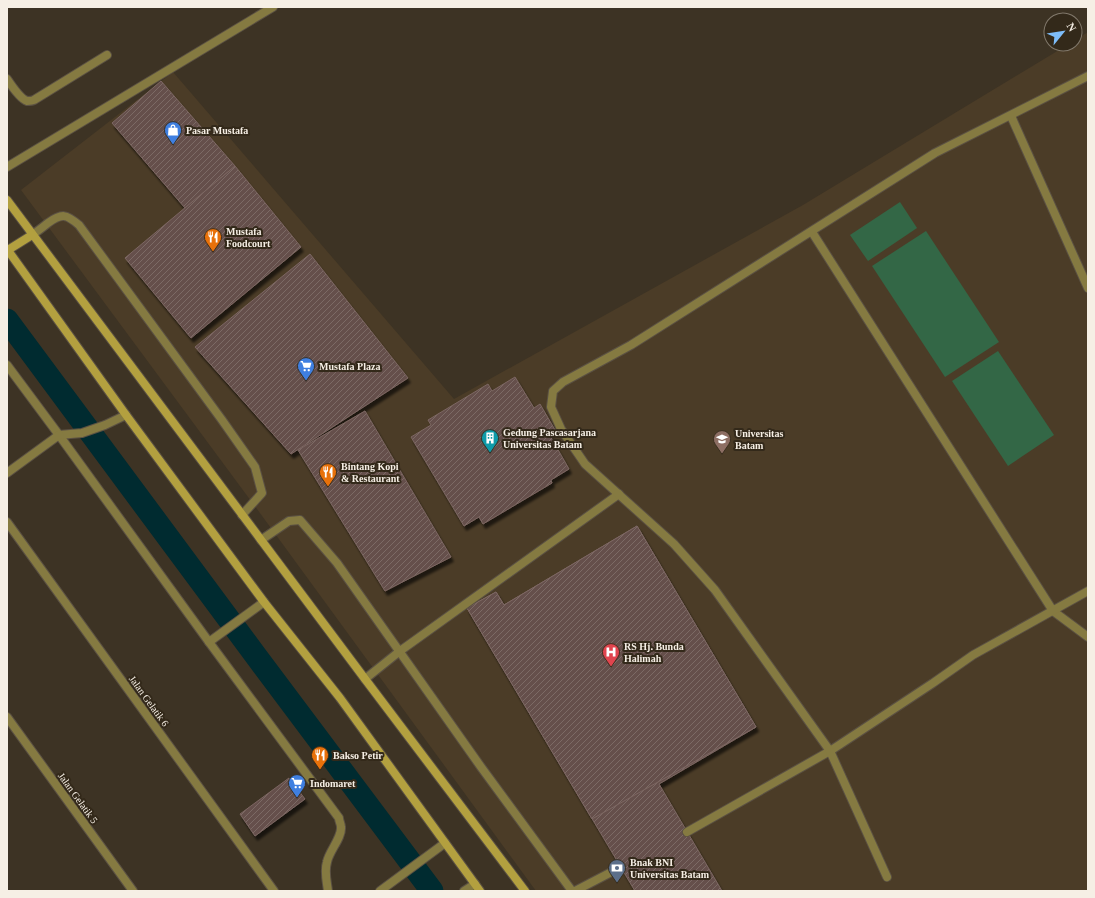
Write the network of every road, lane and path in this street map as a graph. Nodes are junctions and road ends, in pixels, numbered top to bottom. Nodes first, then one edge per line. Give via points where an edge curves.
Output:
1 (273, 7) edge
2 (107, 55) dead end
3 (1088, 76) edge
4 (7, 79) edge
5 (1011, 116) junction
6 (7, 167) edge
7 (7, 200) edge
8 (812, 232) junction
9 (32, 235) junction
10 (8, 250) edge
11 (1088, 288) edge
12 (7, 365) edge
13 (126, 415) junction
14 (59, 435) junction
15 (7, 473) edge
16 (619, 494) junction
17 (242, 515) junction
18 (7, 522) edge
19 (261, 540) junction
20 (1088, 591) edge
21 (264, 602) junction
22 (1053, 610) junction
23 (1088, 637) edge
24 (209, 642) junction
25 (400, 651) junction
26 (365, 679) junction
27 (7, 717) edge
28 (830, 752) junction
29 (687, 832) dead end
30 (445, 843) junction
31 (620, 867) dead end
32 (887, 877) dead end
33 (475, 884) junction
34 (133, 891) edge
35 (274, 891) edge
36 (328, 891) edge
37 (380, 891) edge
38 (464, 891) edge
39 (480, 891) edge
40 (525, 891) edge
41 (572, 891) edge
42 (575, 891) edge

1 - 6 street
2 - 4 street via 31,101 22,98
3 - 5 street
5 - 8 street via 935,153
5 - 11 street
7 - 9 main road
8 - 16 street via 631,345 563,382 553,391 551,407 561,429 585,464
8 - 22 street
9 - 10 main road
9 - 17 main road
9 - 17 street via 58,216 65,216 79,225 255,467 262,493
10 - 13 main road
12 - 14 street
13 - 14 street via 82,433
13 - 21 main road
14 - 15 street
14 - 24 street
16 - 25 street
16 - 28 street via 674,544 715,590
17 - 19 main road
18 - 35 street, Jalan Gelatik 6
19 - 25 street via 289,521 300,520 337,563
19 - 26 main road
20 - 22 street
21 - 24 street
21 - 30 main road via 340,698
22 - 23 street
22 - 28 street via 974,656
24 - 36 street via 338,818 342,827 340,836 326,863
25 - 26 street
25 - 41 street
26 - 40 main road
27 - 34 street, Jalan Gelatik 5
28 - 29 street
28 - 32 street
30 - 33 main road
30 - 37 street
31 - 42 street
33 - 38 street
33 - 39 main road

